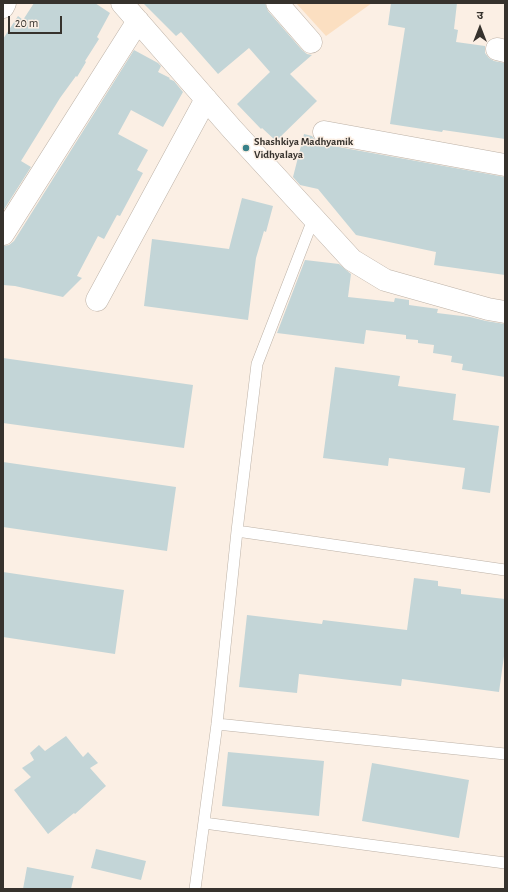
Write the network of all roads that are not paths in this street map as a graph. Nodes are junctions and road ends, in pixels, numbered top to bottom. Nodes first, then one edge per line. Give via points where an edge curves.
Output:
1 (5, 3) edge
2 (276, 3) edge
3 (3, 6) edge
4 (133, 10) edge
5 (311, 42) dead end
6 (206, 99) junction
7 (324, 132) dead end
8 (505, 165) edge
9 (314, 217) junction
10 (3, 234) edge
11 (97, 300) dead end
12 (505, 312) edge
13 (237, 532) junction
14 (505, 570) edge
15 (217, 724) junction
16 (505, 754) edge
17 (204, 823) junction
18 (505, 863) edge
19 (195, 889) edge

1 - 3 street
2 - 5 street
4 - 6 street
4 - 10 street
6 - 9 street
6 - 11 street
7 - 8 street
9 - 12 street via 352,260 385,280
9 - 13 lane via 256,364
13 - 14 lane
13 - 15 lane
15 - 16 lane
15 - 17 lane
17 - 18 lane
17 - 19 lane

